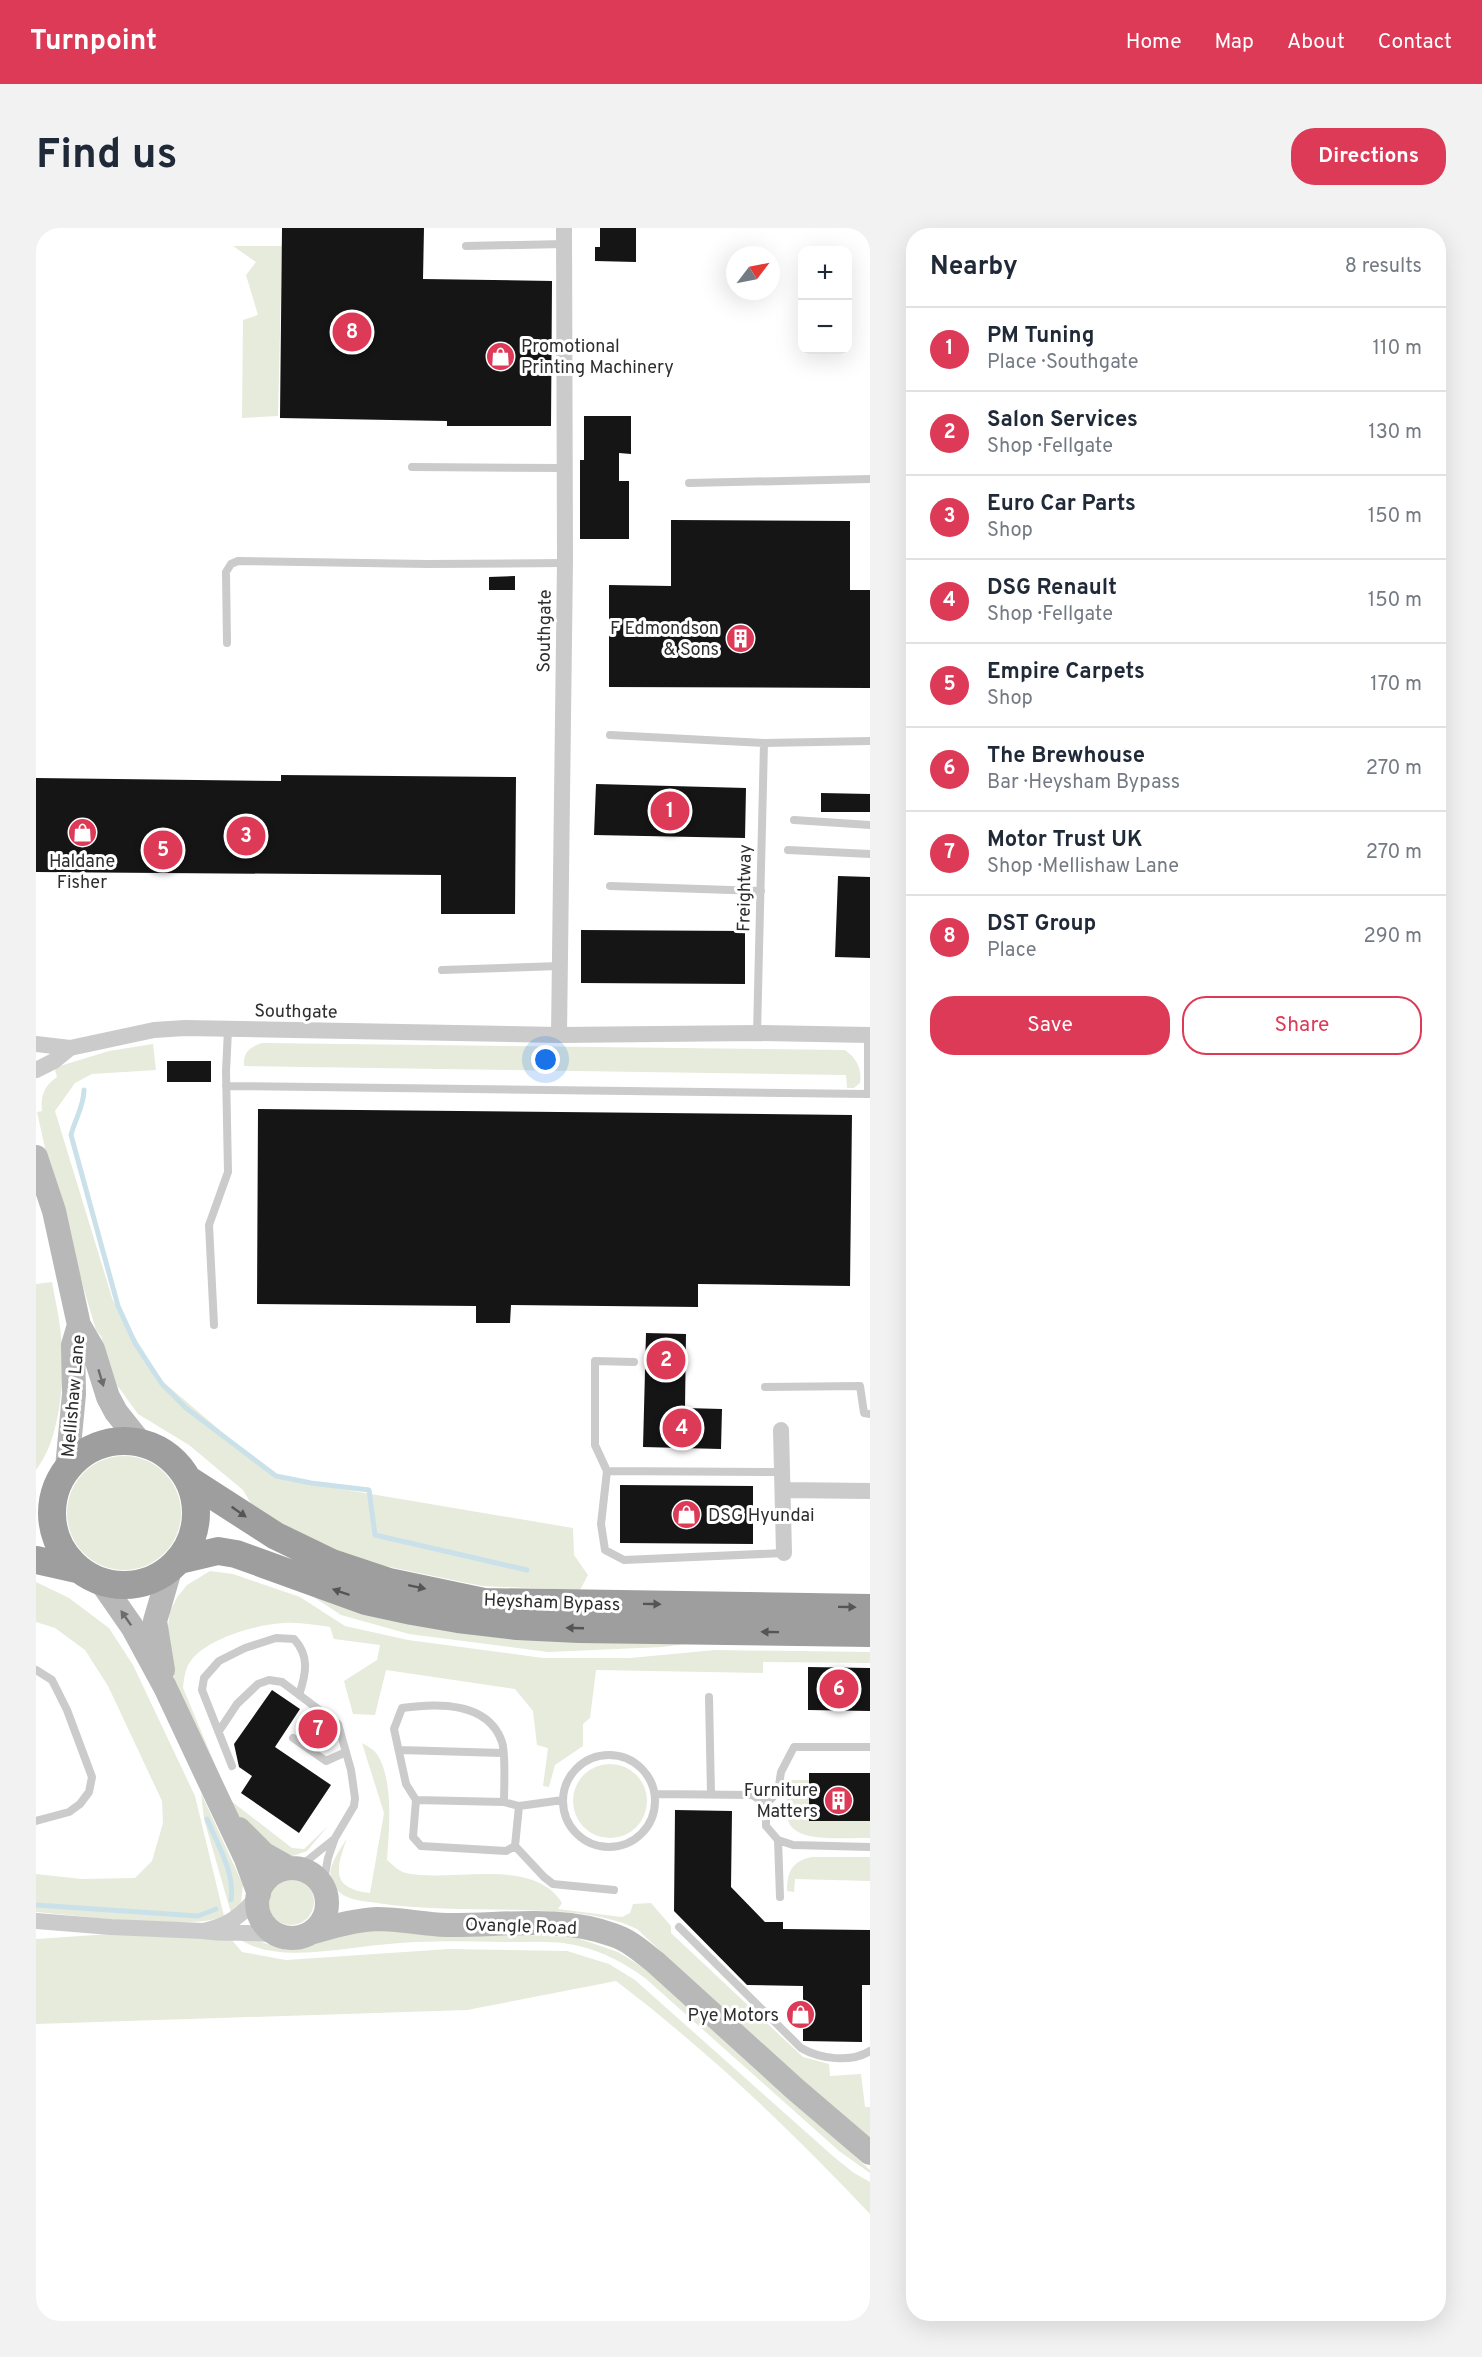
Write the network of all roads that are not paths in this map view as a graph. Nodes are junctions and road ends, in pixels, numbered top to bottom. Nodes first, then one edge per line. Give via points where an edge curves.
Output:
1 (564, 236) edge
2 (466, 246) dead end
3 (412, 467) dead end
4 (564, 468) junction
5 (870, 479) edge
6 (690, 483) dead end
7 (564, 563) junction
8 (226, 643) dead end
9 (610, 735) dead end
10 (870, 741) edge
11 (764, 743) junction
12 (794, 820) dead end
13 (870, 825) edge
14 (788, 850) dead end
15 (870, 854) edge
16 (610, 886) dead end
17 (761, 891) junction
18 (560, 966) junction
19 (441, 970) dead end
20 (228, 1030) junction
21 (757, 1033) junction
22 (559, 1035) junction
23 (869, 1035) edge
24 (36, 1044) edge
25 (70, 1048) junction
26 (36, 1070) edge
27 (226, 1086) junction
28 (869, 1094) edge
29 (36, 1157) edge
30 (79, 1325) junction
31 (214, 1325) dead end
32 (634, 1362) dead end
33 (765, 1387) dead end
34 (870, 1414) edge
35 (781, 1430) dead end
36 (140, 1442) junction
37 (607, 1471) junction
38 (783, 1472) junction
39 (189, 1480) junction
40 (52, 1488) edge
41 (783, 1490) junction
42 (870, 1491) edge
43 (784, 1553) joint
44 (36, 1560) edge
45 (175, 1565) junction
46 (89, 1575) junction
47 (870, 1608) edge
48 (870, 1633) edge
49 (36, 1670) edge
50 (165, 1687) junction
51 (299, 1695) junction
52 (709, 1698) dead end
53 (219, 1731) junction
54 (293, 1738) dead end
55 (870, 1747) edge
56 (399, 1750) junction
57 (346, 1752) junction
58 (503, 1753) junction
59 (232, 1766) dead end
60 (655, 1794) junction
61 (711, 1794) junction
62 (416, 1800) junction
63 (563, 1800) junction
64 (504, 1802) junction
65 (219, 1803) junction
66 (766, 1804) junction
67 (519, 1806) junction
68 (36, 1821) edge
69 (335, 1838) junction
70 (778, 1840) junction
71 (515, 1846) junction
72 (870, 1847) edge
73 (290, 1868) junction
74 (324, 1888) junction
75 (614, 1890) dead end
76 (259, 1895) junction
77 (780, 1897) dead end
78 (379, 1919) junction
79 (36, 1921) edge
80 (679, 1927) dead end
81 (203, 1931) junction
82 (310, 1933) junction
83 (280, 1936) junction
84 (870, 2051) edge
85 (870, 2153) edge

1 - 2 lane
1 - 4 street, Southgate
3 - 4 lane
4 - 7 street, Southgate
5 - 6 lane
7 - 8 lane via 238,561 226,572
7 - 18 street, Southgate
9 - 11 lane
10 - 11 lane
11 - 17 lane, Freightway
12 - 13 lane
14 - 15 lane
16 - 17 lane
17 - 21 lane, Freightway
18 - 19 lane
18 - 22 street, Southgate
20 - 22 street, Southgate
20 - 25 street, Southgate via 154,1030
20 - 27 lane
21 - 22 street, Southgate
21 - 23 street, Southgate
23 - 28 lane
24 - 25 street, Southgate
25 - 26 street, Southgate
27 - 28 lane
27 - 31 lane via 228,1172 209,1226
29 - 30 main road, Mellishaw Lane via 54,1211
30 -> 36 main road, Mellishaw Lane via 93,1349 108,1397
30 - 40 main road, Mellishaw Lane via 74,1345 74,1394
32 - 37 lane via 595,1361 595,1445
33 - 34 lane via 860,1386 864,1413
35 - 38 street
36 - 39 highway via 177,1463
36 - 40 highway via 100,1444 82,1454
37 - 38 lane
37 - 43 lane via 601,1524 605,1550 624,1560
38 - 41 street
39 - 45 highway via 196,1500 197,1521 191,1542
39 -> 47 highway, Heysham Bypass via 276,1536 332,1563 389,1582 484,1602
40 - 46 highway via 51,1513 63,1553
41 - 42 street
41 - 43 street
44 - 46 highway
45 - 46 highway via 154,1580 137,1585 118,1586
48 -> 45 highway, Heysham Bypass via 517,1626 412,1611 366,1600 236,1554 218,1551
45 - 50 main road via 155,1621
50 -> 46 main road via 133,1628
49 - 68 lane via 52,1680 68,1710 92,1777 89,1792 74,1808 55,1818
50 - 65 main road
51 - 53 lane via 282,1682 269,1680 258,1684 237,1704
51 - 53 lane via 306,1660 294,1639 276,1638 246,1648 219,1661 204,1678 202,1690
51 - 57 lane via 338,1724
52 - 61 lane
53 - 59 lane
54 - 57 lane via 326,1761
55 - 66 lane via 795,1747 781,1772 778,1792
56 - 58 lane
56 - 58 lane via 394,1729 402,1708 431,1704 476,1712 492,1723
56 - 62 lane via 406,1784
57 - 69 lane via 355,1791 354,1806
58 - 64 lane
60 - 61 lane
60 - 63 lane via 641,1767 614,1755 598,1756 584,1761 573,1772
60 - 63 lane via 650,1824 627,1844 612,1847 597,1846 572,1829
61 - 66 lane via 752,1795
62 - 64 lane
62 - 71 lane via 413,1837 421,1846 506,1851
63 - 67 lane
64 - 67 lane
65 - 73 main road via 253,1844
65 - 76 main road
66 - 70 lane via 766,1826
67 - 71 lane
69 - 73 lane via 308,1860
69 - 74 lane
70 - 72 lane via 793,1845
70 - 77 lane
71 - 75 lane via 553,1884
73 - 74 main road via 310,1873
73 - 76 main road via 270,1876
74 - 78 main road, Ovangle Road via 339,1903
74 - 82 main road via 327,1909 318,1927
76 - 81 street via 230,1923
76 - 83 main road via 260,1915
78 - 82 main road, Ovangle Road
78 - 85 main road, Ovangle Road via 446,1924 552,1924 615,1935 655,1962
79 - 81 street
80 - 84 lane via 801,2048 835,2058
81 - 83 street via 256,1931
82 - 83 main road via 296,1938

